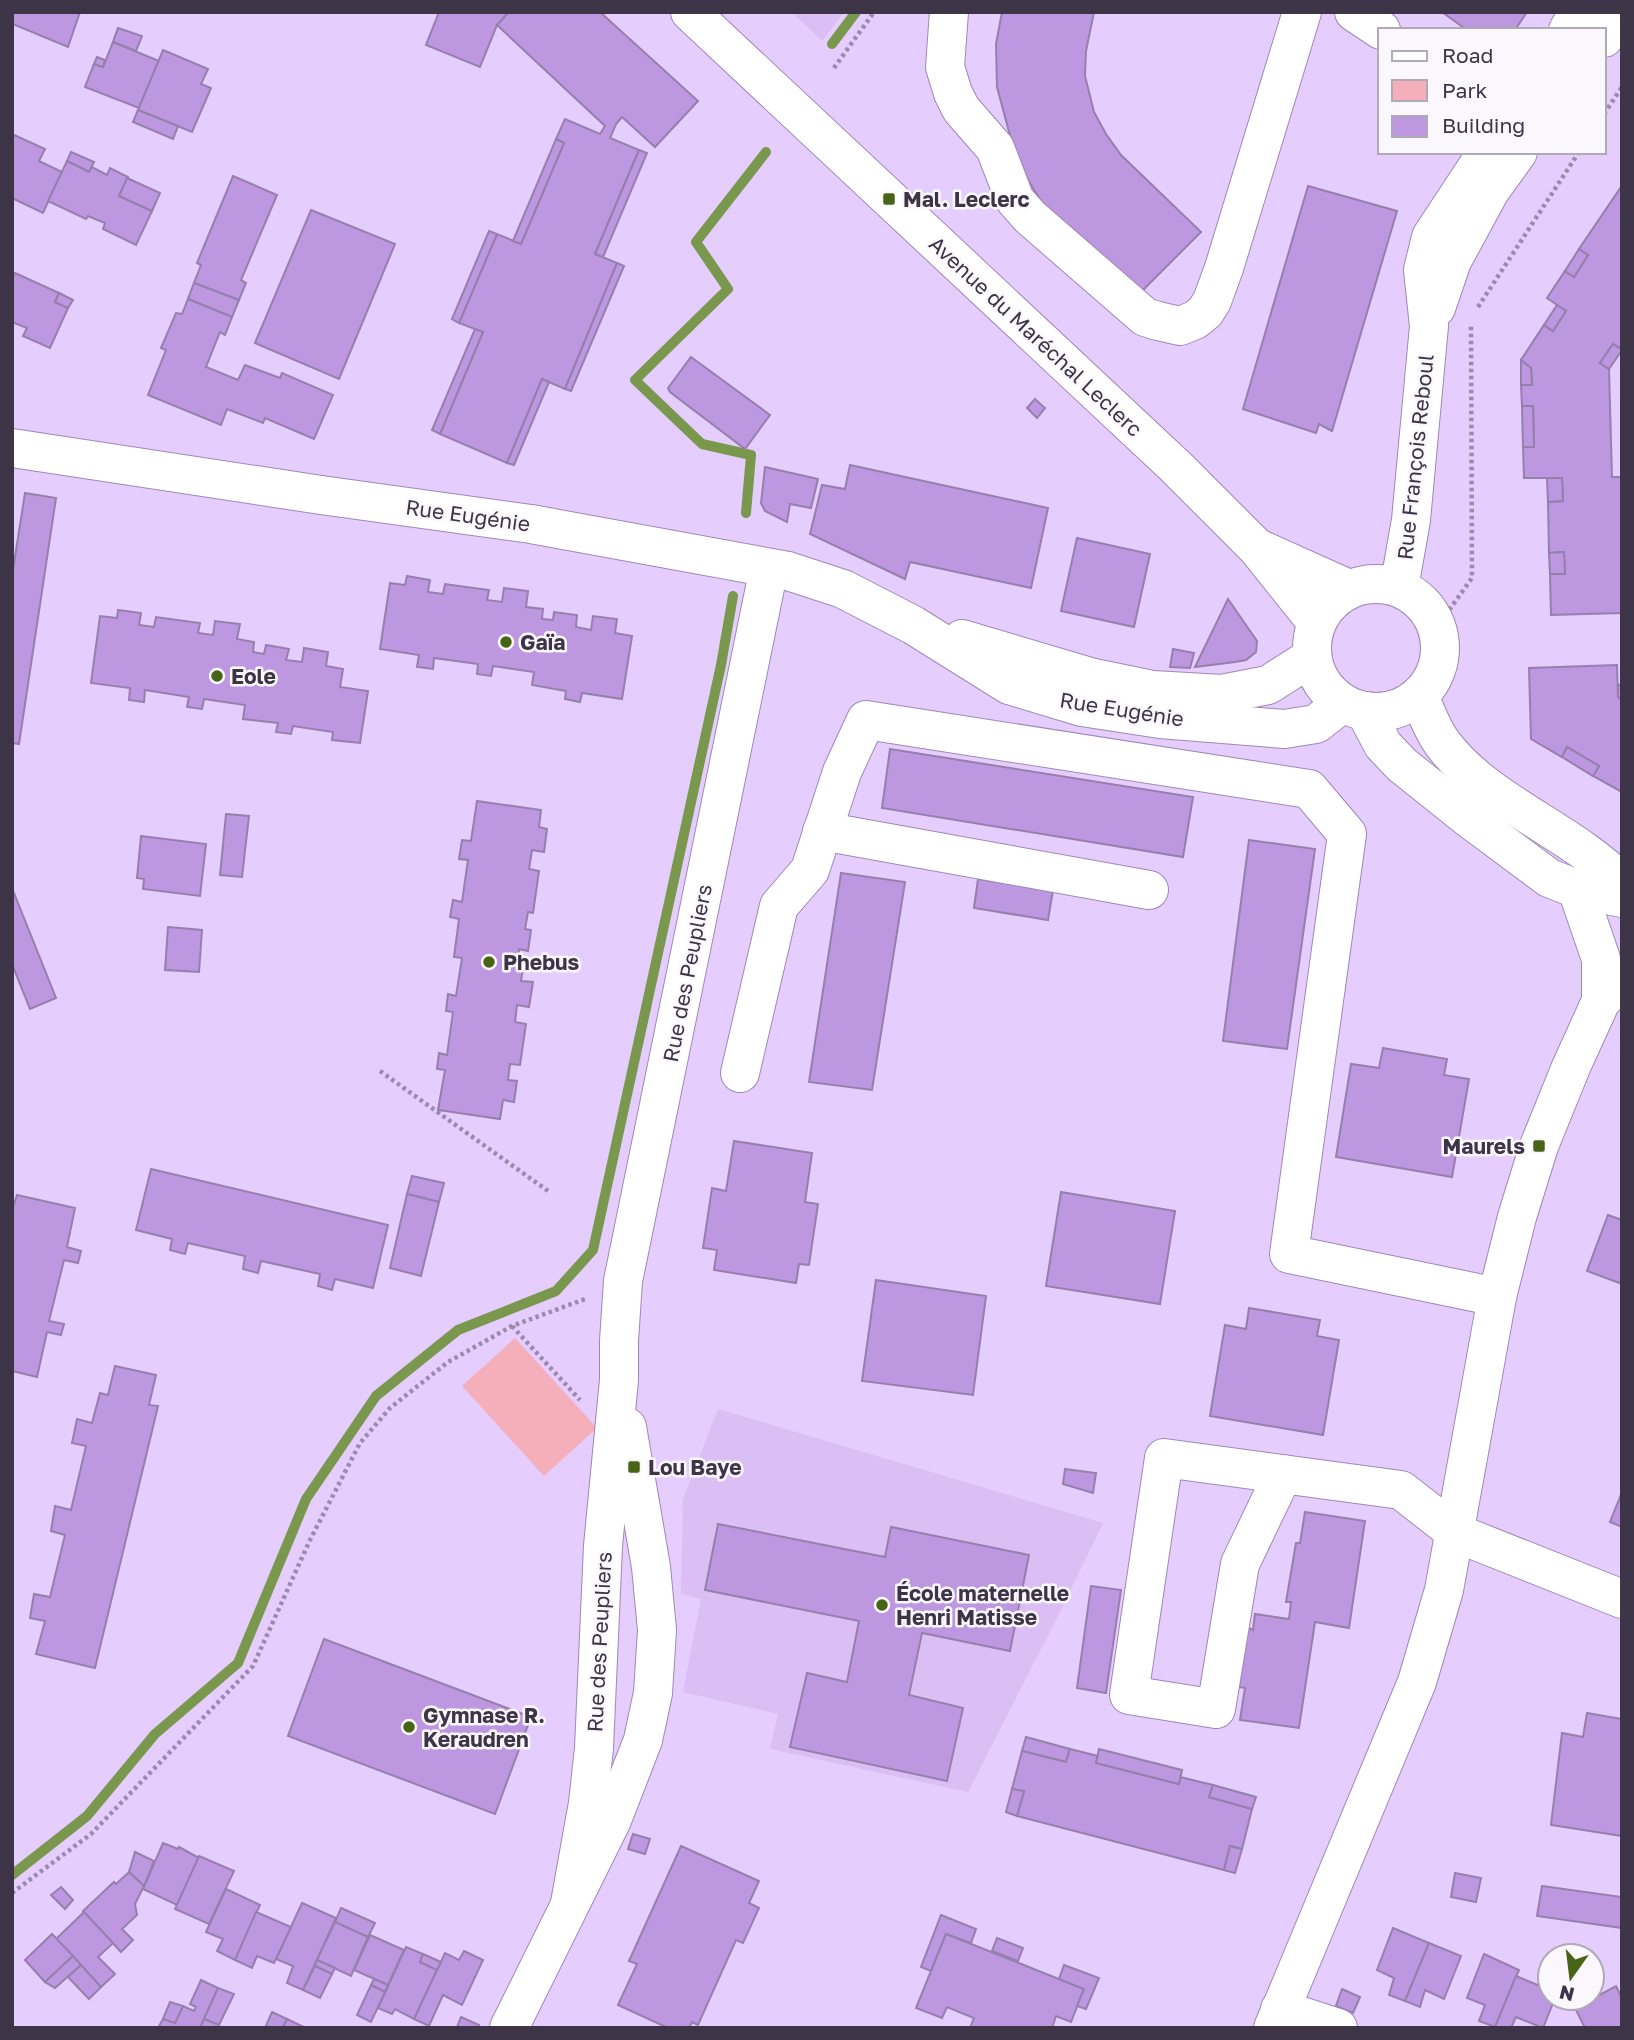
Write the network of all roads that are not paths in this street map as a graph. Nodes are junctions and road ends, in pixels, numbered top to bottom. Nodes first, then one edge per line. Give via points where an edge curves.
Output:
1 (690, 12) edge
2 (949, 12) edge
3 (1302, 12) edge
4 (1354, 12) edge
5 (1579, 12) edge
6 (1621, 12) edge
7 (1378, 28) edge
8 (1569, 28) edge
9 (1606, 34) edge
10 (1486, 154) edge
11 (1517, 154) edge
12 (1429, 326) junction
13 (12, 448) edge
14 (1257, 548) junction
15 (769, 568) junction
16 (1399, 588) junction
17 (1349, 589) junction
18 (913, 625) junction
19 (1314, 640) junction
20 (1419, 696) junction
21 (1354, 707) junction
22 (822, 831) junction
23 (1569, 842) junction
24 (1622, 883) edge
25 (1563, 884) junction
26 (1149, 890) dead end
27 (1622, 898) edge
28 (1622, 915) edge
29 (1608, 980) edge
30 (740, 1073) dead end
31 (1497, 1297) junction
32 (619, 1380) junction
33 (1283, 1474) junction
34 (1456, 1533) junction
35 (1622, 1599) edge
36 (569, 1903) junction
37 (1277, 2018) edge
38 (509, 2028) edge
39 (1338, 2028) edge

1 - 14 street, Avenue du Maréchal Leclerc
2 - 3 street via 947,79 961,108 995,148 1015,200 1145,317 1180,326 1195,320 1212,301
4 - 7 street
5 - 8 street
6 - 9 street
10 - 12 street, Rue François Reboul via 1431,237 1423,270
11 - 12 street, Rue François Reboul via 1490,191 1452,261
12 - 16 street, Rue François Reboul via 1411,520
13 - 15 street, Rue Eugénie via 531,524
14 - 17 street, Avenue du Maréchal Leclerc
14 - 19 street, Avenue du Maréchal Leclerc
15 - 18 street, Rue Eugénie via 843,589
15 - 32 street, Rue des Peupliers via 623,1281
16 - 17 street via 1364,584
16 - 20 street via 1416,597 1437,628 1438,664
17 - 19 street via 1323,610
18 - 19 street, Rue Eugénie via 1090,677 1153,690 1223,694 1268,685
18 - 21 street, Rue Eugénie via 1009,685 1082,707 1284,729 1317,724
19 - 21 street via 1316,671 1322,684
20 - 21 street via 1384,711
20 - 23 street via 1441,743 1460,764
21 - 25 street via 1402,765
22 - 26 street
22 - 30 street via 810,870 779,906
22 - 31 street via 866,720 1309,789 1348,834 1289,1254
23 - 24 street via 1605,865
23 - 25 street
25 - 27 street
25 - 29 street
28 - 29 street via 1612,925
29 - 31 street via 1539,1146
31 - 34 street
32 - 36 street, Rue des Peupliers via 603,1546 594,1748
32 - 36 street, Rue des Peupliers via 651,1567 657,1630 653,1693 643,1740 612,1820
33 - 33 street via 1164,1458 1129,1695 1216,1709 1240,1564
33 - 34 street via 1401,1490
34 - 35 street
34 - 37 street via 1417,1682
36 - 38 street, Rue des Peupliers
37 - 39 street

